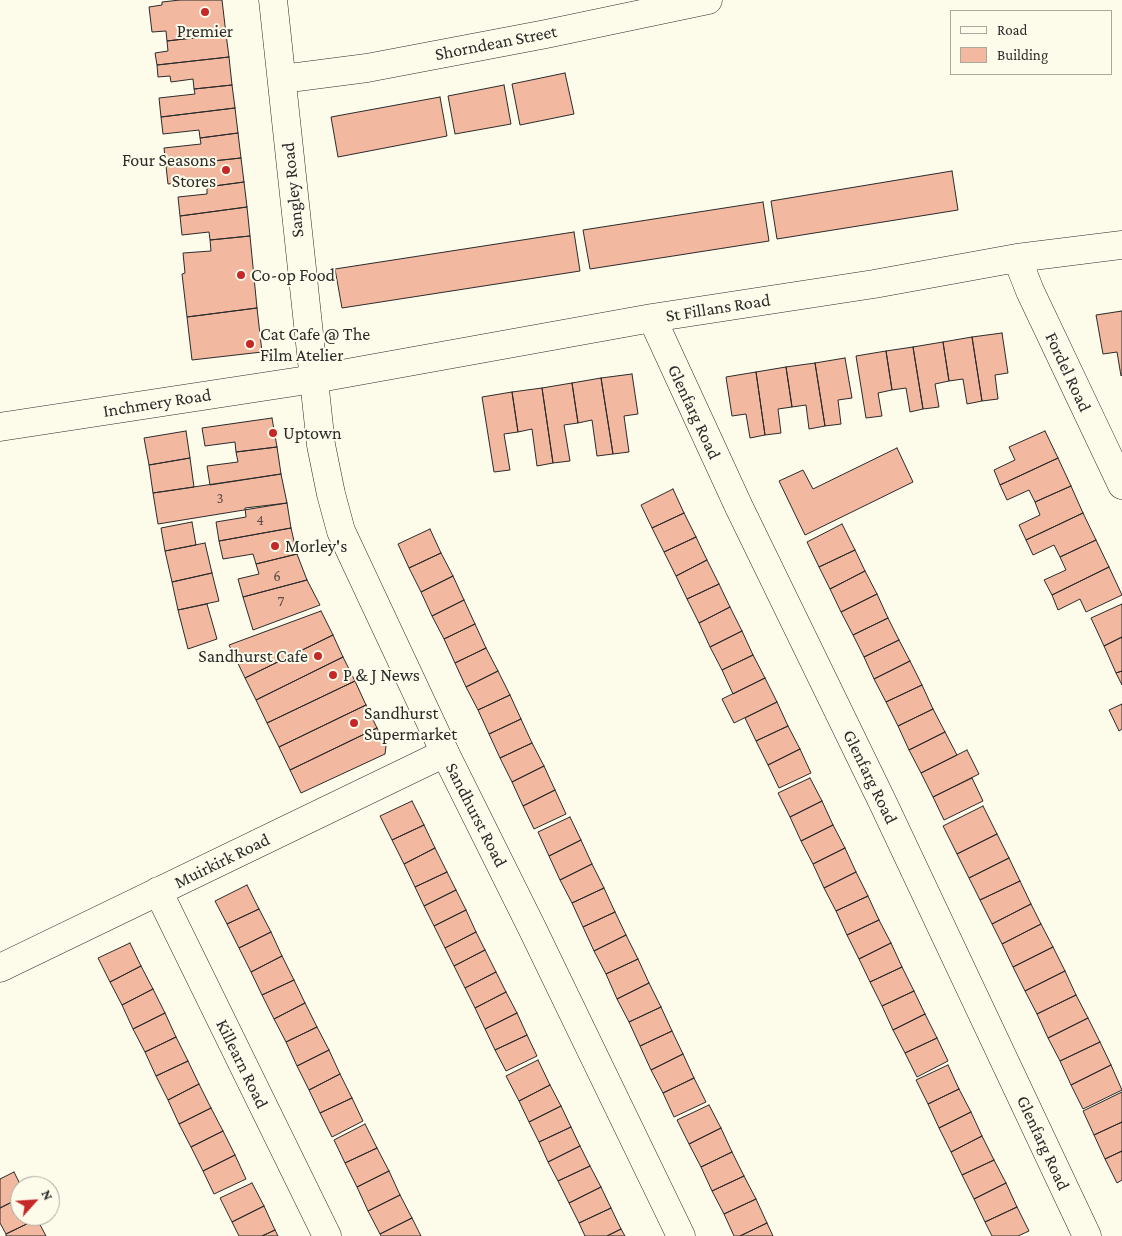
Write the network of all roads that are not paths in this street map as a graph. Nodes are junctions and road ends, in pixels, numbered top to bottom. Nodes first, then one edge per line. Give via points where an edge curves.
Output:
1 (273, 0) edge
2 (708, 0) edge
3 (282, 79) junction
4 (1122, 245) edge
5 (1017, 258) junction
6 (652, 318) junction
7 (314, 379) junction
8 (0, 427) edge
9 (1122, 485) edge
10 (444, 753) junction
11 (158, 892) junction
12 (3, 958) edge
13 (327, 1236) edge
14 (681, 1236) edge
15 (1087, 1236) edge

1 - 3 street, Sangley Road
2 - 3 street, Shorndean Street via 396,62
3 - 7 street, Sangley Road
4 - 5 street, St Fillans Road
5 - 6 street, St Fillans Road
5 - 9 street, Fordel Road
6 - 7 street, St Fillans Road
6 - 15 street, Glenfarg Road
7 - 8 street, Inchmery Road
7 - 10 street, Sandhurst Road via 330,494 341,531
10 - 11 street, Muirkirk Road
10 - 14 street, Sandhurst Road
11 - 12 street, Muirkirk Road
11 - 13 street, Killearn Road

